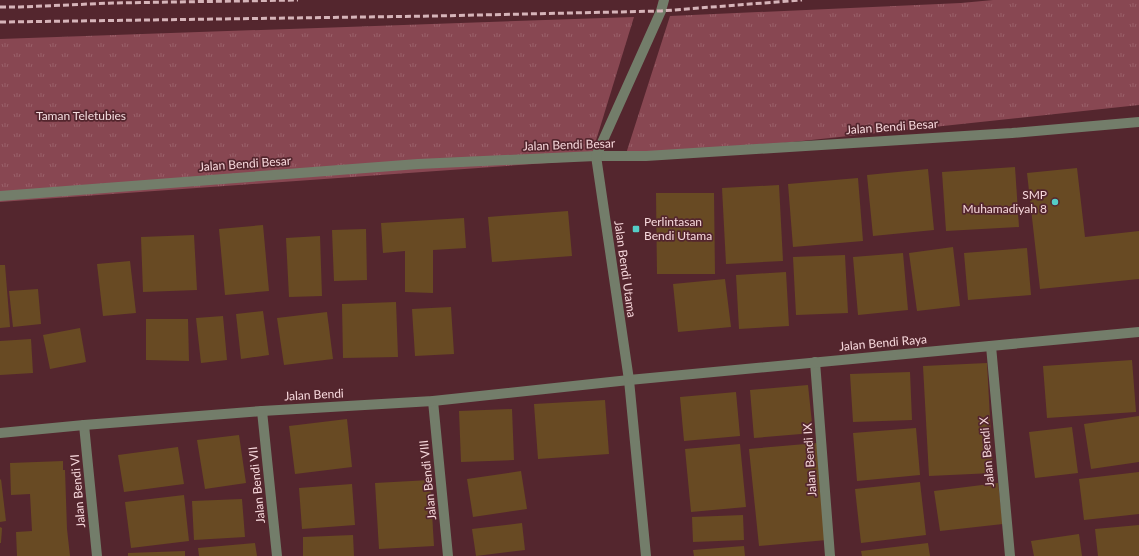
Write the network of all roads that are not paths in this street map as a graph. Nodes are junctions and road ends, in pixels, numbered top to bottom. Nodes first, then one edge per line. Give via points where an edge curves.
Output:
1 (664, 0) edge
2 (1139, 122) edge
3 (596, 156) junction
4 (0, 196) edge
5 (1139, 332) edge
6 (991, 346) junction
7 (815, 362) junction
8 (629, 380) junction
9 (433, 401) junction
10 (262, 411) junction
11 (84, 425) junction
12 (0, 433) edge
13 (97, 556) edge
14 (277, 556) edge
15 (448, 556) edge
16 (646, 556) edge
17 (830, 556) edge
18 (1010, 556) edge

1 - 3 street
2 - 3 street, Jalan Bendi Besar via 1012,133 646,156
3 - 4 street, Jalan Bendi Besar via 418,164
3 - 8 street, Jalan Bendi Utama
5 - 6 street, Jalan Bendi Raya
6 - 7 street, Jalan Bendi Raya
6 - 18 street, Jalan Bendi X
7 - 8 street, Jalan Bendi Raya
7 - 17 street, Jalan Bendi IX
8 - 9 street, Jalan Bendi
8 - 16 street, Jalan Bendi Utama
9 - 10 street, Jalan Bendi
9 - 15 street, Jalan Bendi VIII
10 - 11 street, Jalan Bendi
10 - 14 street, Jalan Bendi VII
11 - 12 street, Jalan Bendi
11 - 13 street, Jalan Bendi VI

